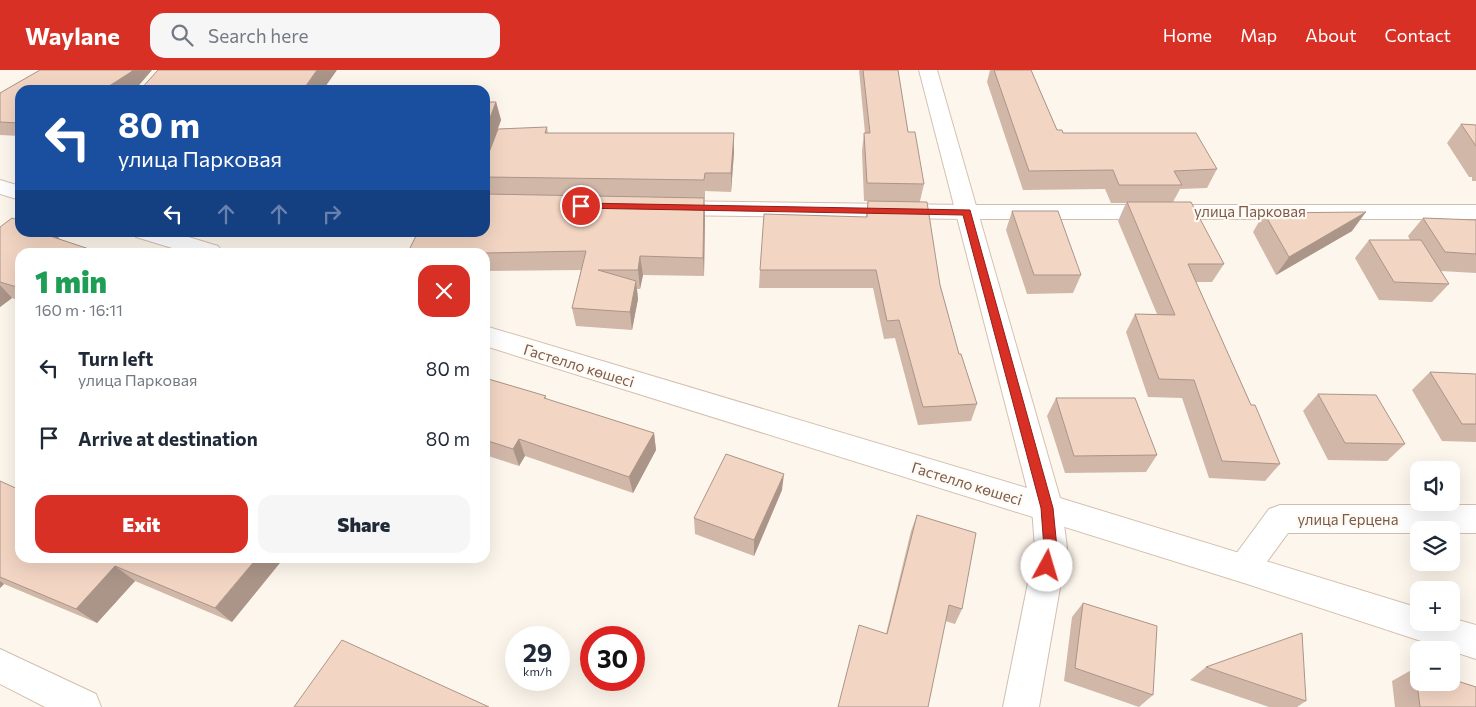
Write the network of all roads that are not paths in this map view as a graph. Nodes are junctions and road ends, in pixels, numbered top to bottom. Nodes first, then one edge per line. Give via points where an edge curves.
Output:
1 (928, 70) edge
2 (0, 187) edge
3 (15, 192) edge
4 (644, 207) edge
5 (967, 212) junction
6 (1476, 212) edge
7 (160, 237) edge
8 (197, 248) edge
9 (490, 338) edge
10 (1047, 508) junction
11 (1476, 519) edge
12 (1244, 568) junction
13 (1476, 642) edge
14 (0, 666) edge
15 (83, 707) edge
16 (1021, 707) edge

1 - 5 street
2 - 3 street
4 - 5 street, улица Парковая
5 - 6 street, улица Парковая
5 - 10 street
7 - 8 street
9 - 10 street, Гастелло көшесі
10 - 12 street, Гастелло көшесі
10 - 16 street via 1051,548
11 - 12 street, улица Герцена via 1280,519
12 - 13 street, Гастелло көшесі
14 - 15 street

